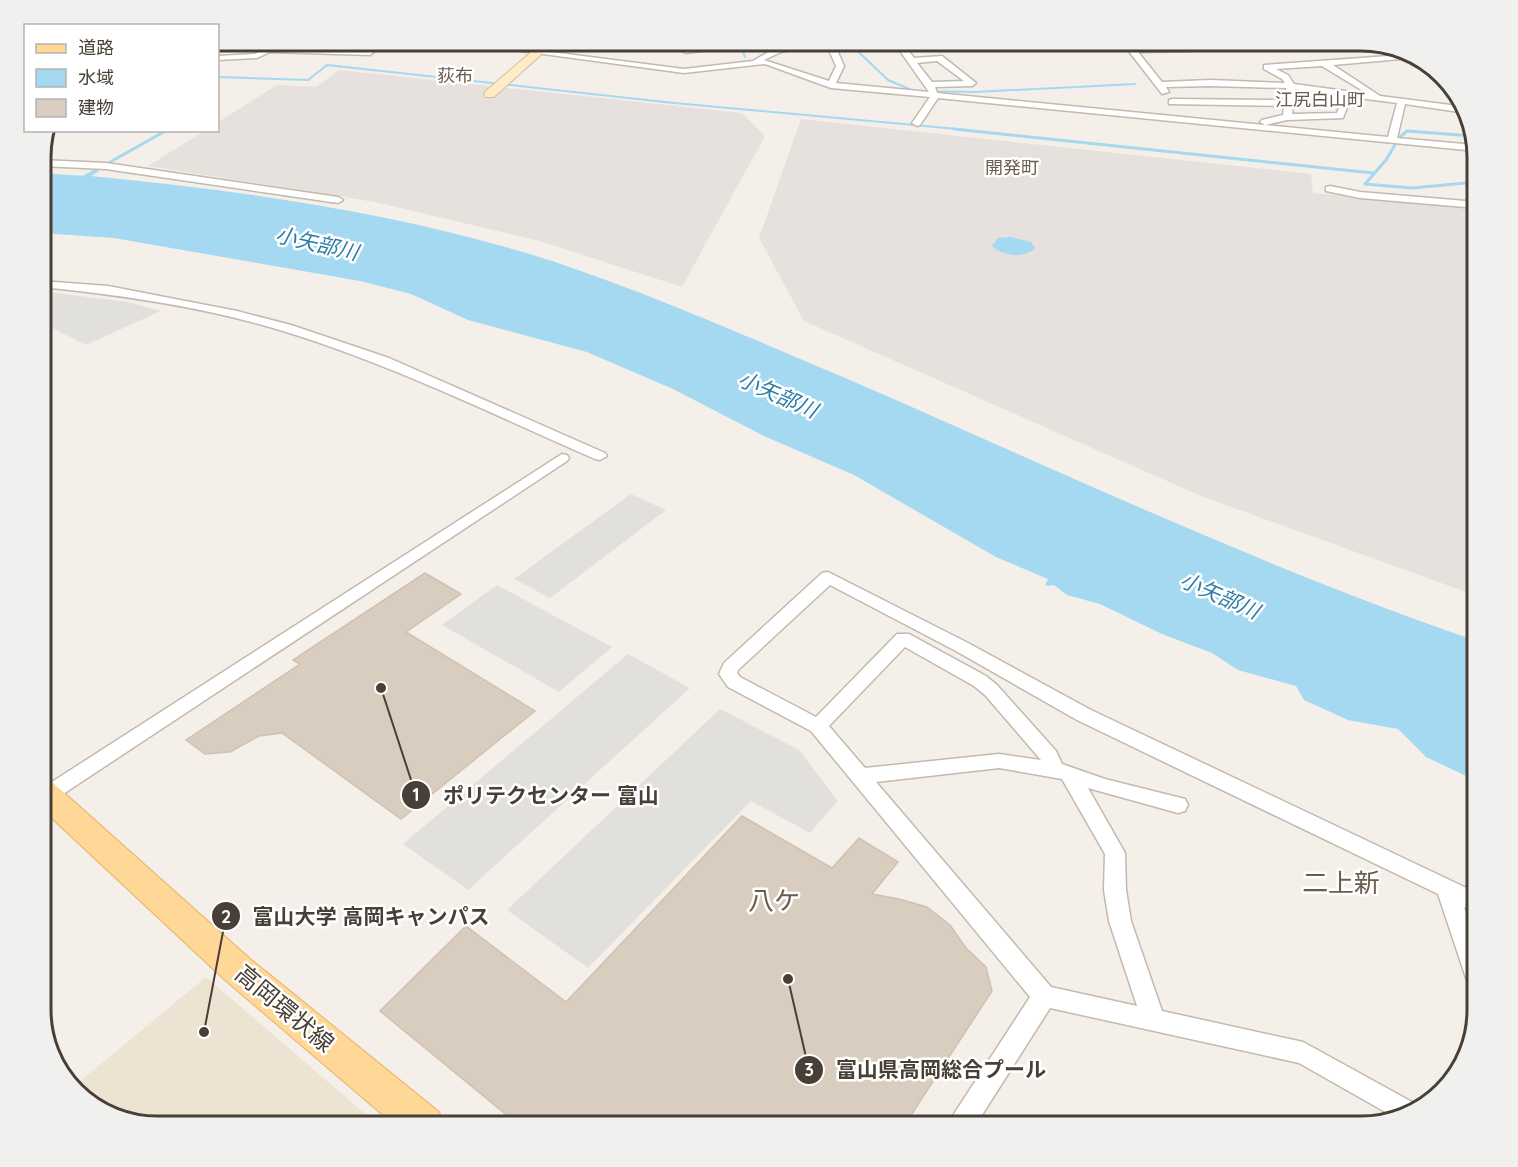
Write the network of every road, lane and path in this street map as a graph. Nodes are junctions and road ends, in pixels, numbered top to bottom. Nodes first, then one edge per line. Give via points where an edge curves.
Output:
1 (268, 51) edge
2 (328, 51) edge
3 (372, 51) edge
4 (536, 51) joint
5 (685, 51) edge
6 (747, 51) edge
7 (755, 51) edge
8 (834, 51) edge
9 (904, 51) edge
10 (929, 51) dead end
11 (1134, 51) edge
12 (219, 58) edge
13 (939, 58) junction
14 (1397, 58) edge
15 (911, 61) junction
16 (1323, 63) junction
17 (704, 68) junction
18 (831, 84) junction
19 (930, 85) junction
20 (1160, 85) junction
21 (1291, 86) junction
22 (490, 94) dead end
23 (1348, 94) junction
24 (935, 96) junction
25 (1382, 98) junction
26 (1402, 101) junction
27 (1172, 102) junction
28 (1289, 103) junction
29 (1455, 108) edge
30 (1287, 117) junction
31 (1185, 119) junction
32 (917, 123) dead end
33 (1257, 126) junction
34 (1392, 139) junction
35 (1466, 147) edge
36 (51, 163) edge
37 (1330, 189) dead end
38 (338, 200) dead end
39 (1467, 204) edge
40 (51, 285) edge
41 (600, 456) dead end
42 (562, 458) dead end
43 (818, 726) junction
44 (1062, 772) junction
45 (860, 776) junction
46 (51, 788) edge
47 (51, 799) edge
48 (1178, 805) dead end
49 (1447, 890) junction
50 (1467, 898) edge
51 (1467, 947) edge
52 (1044, 996) junction
53 (1153, 1020) junction
54 (1401, 1108) edge
55 (413, 1116) edge
56 (967, 1116) edge

1 - 12 street via 257,56
2 - 3 street
4 - 17 street via 664,69
4 - 22 street
5 - 17 street
6 - 17 street
7 - 18 street via 777,64
8 - 18 street via 840,66
9 - 15 street
10 - 13 street
11 - 20 street
13 - 15 street
13 - 19 street via 972,82
14 - 16 street
15 - 19 street
16 - 21 street via 1267,66 1285,77
16 - 25 street
18 - 24 street
19 - 24 street
20 - 21 street
20 - 27 street
21 - 23 street
21 - 28 street
23 - 25 street
23 - 30 street via 1340,116
24 - 31 street
24 - 32 street
25 - 26 street
26 - 29 street
26 - 34 street
27 - 28 street
27 - 31 street
28 - 30 street
30 - 33 street
31 - 33 street
33 - 34 street
34 - 35 street
36 - 38 street via 106,166
37 - 39 street
40 - 41 street via 108,290 287,328 384,360
42 - 46 street
43 - 44 street via 903,638 991,690
43 - 45 street
43 - 49 street via 734,682 728,675 730,667 828,577 1084,715
44 - 45 street via 999,761
44 - 48 street
44 - 53 street via 1115,854 1120,921
45 - 52 street
47 - 55 main road, 高岡環状線 via 237,969
49 - 50 street
49 - 51 street
52 - 53 street
52 - 56 street
53 - 54 street via 1303,1053

